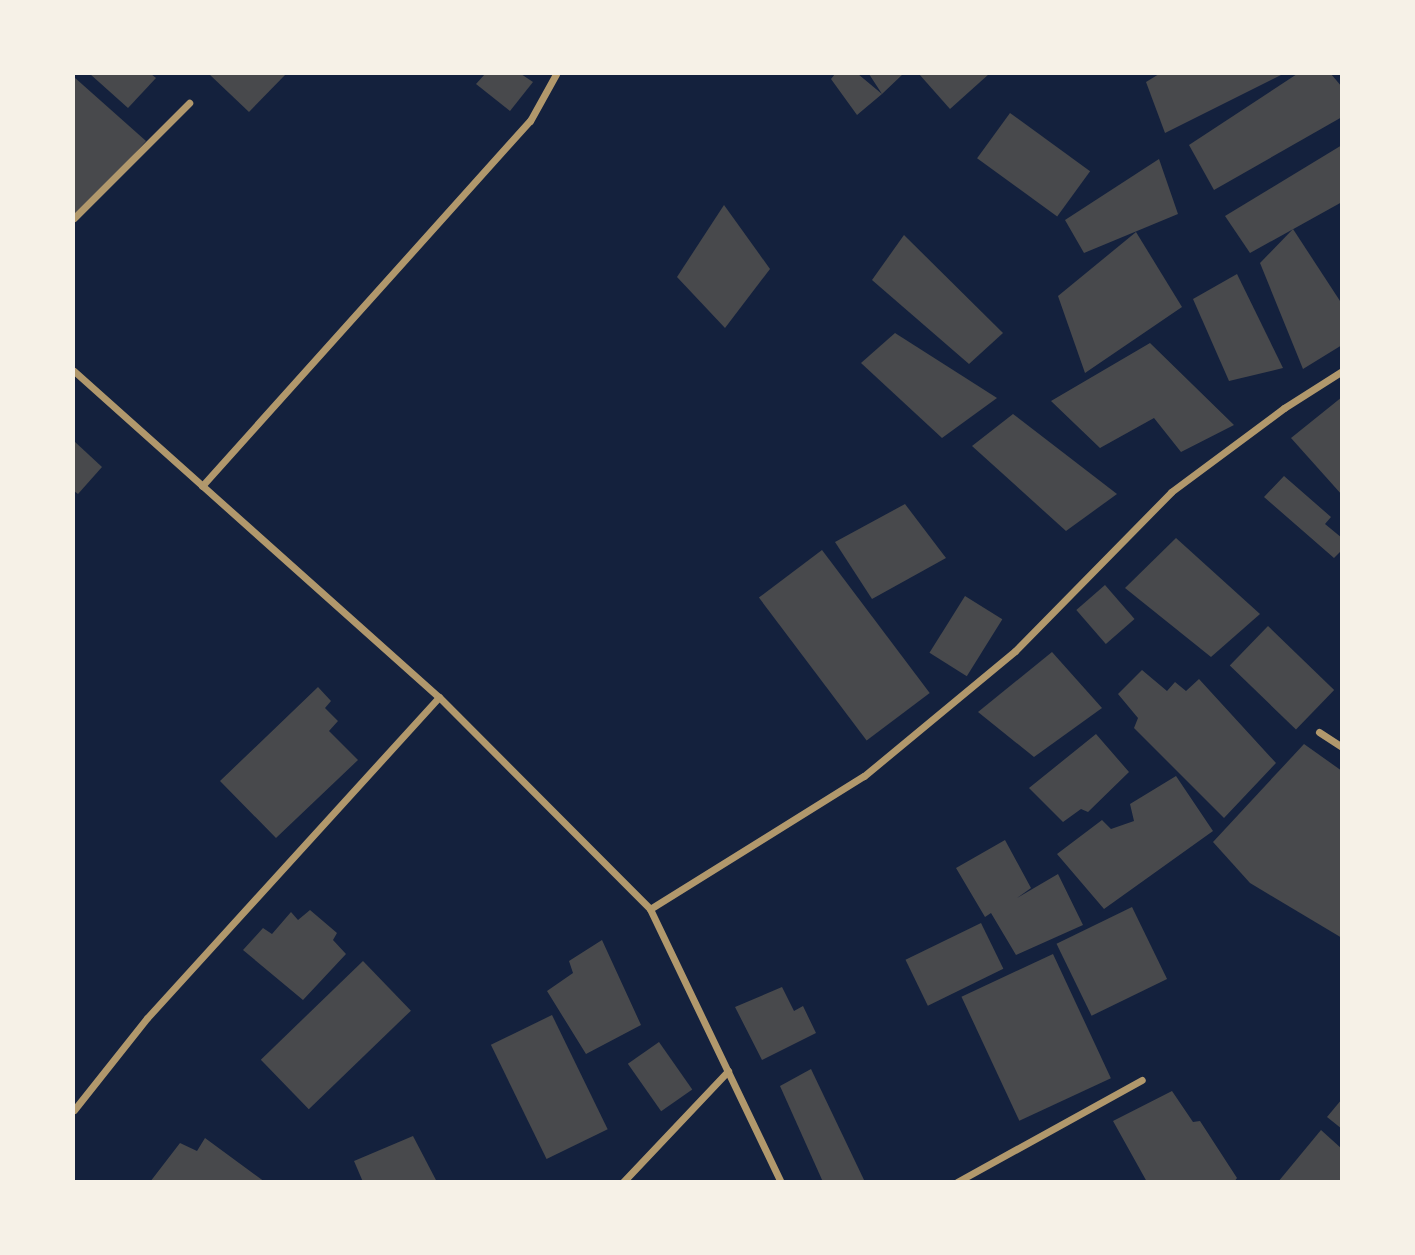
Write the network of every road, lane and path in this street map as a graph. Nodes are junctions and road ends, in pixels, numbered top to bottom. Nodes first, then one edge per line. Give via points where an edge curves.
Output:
1 (556, 74) edge
2 (189, 103) dead end
3 (74, 218) edge
4 (74, 371) edge
5 (1342, 371) edge
6 (202, 486) junction
7 (439, 697) junction
8 (1319, 732) dead end
9 (1342, 747) edge
10 (650, 909) junction
11 (728, 1071) junction
12 (1142, 1080) dead end
13 (74, 1110) edge
14 (623, 1181) edge
15 (781, 1181) edge
16 (957, 1181) edge

1 - 6 street via 530,121
2 - 3 street
4 - 6 street
5 - 10 street via 1171,492 1015,652 864,776
6 - 7 street
7 - 10 street
7 - 13 street via 147,1018
8 - 9 street
10 - 11 street
11 - 14 street
11 - 15 street
12 - 16 street

